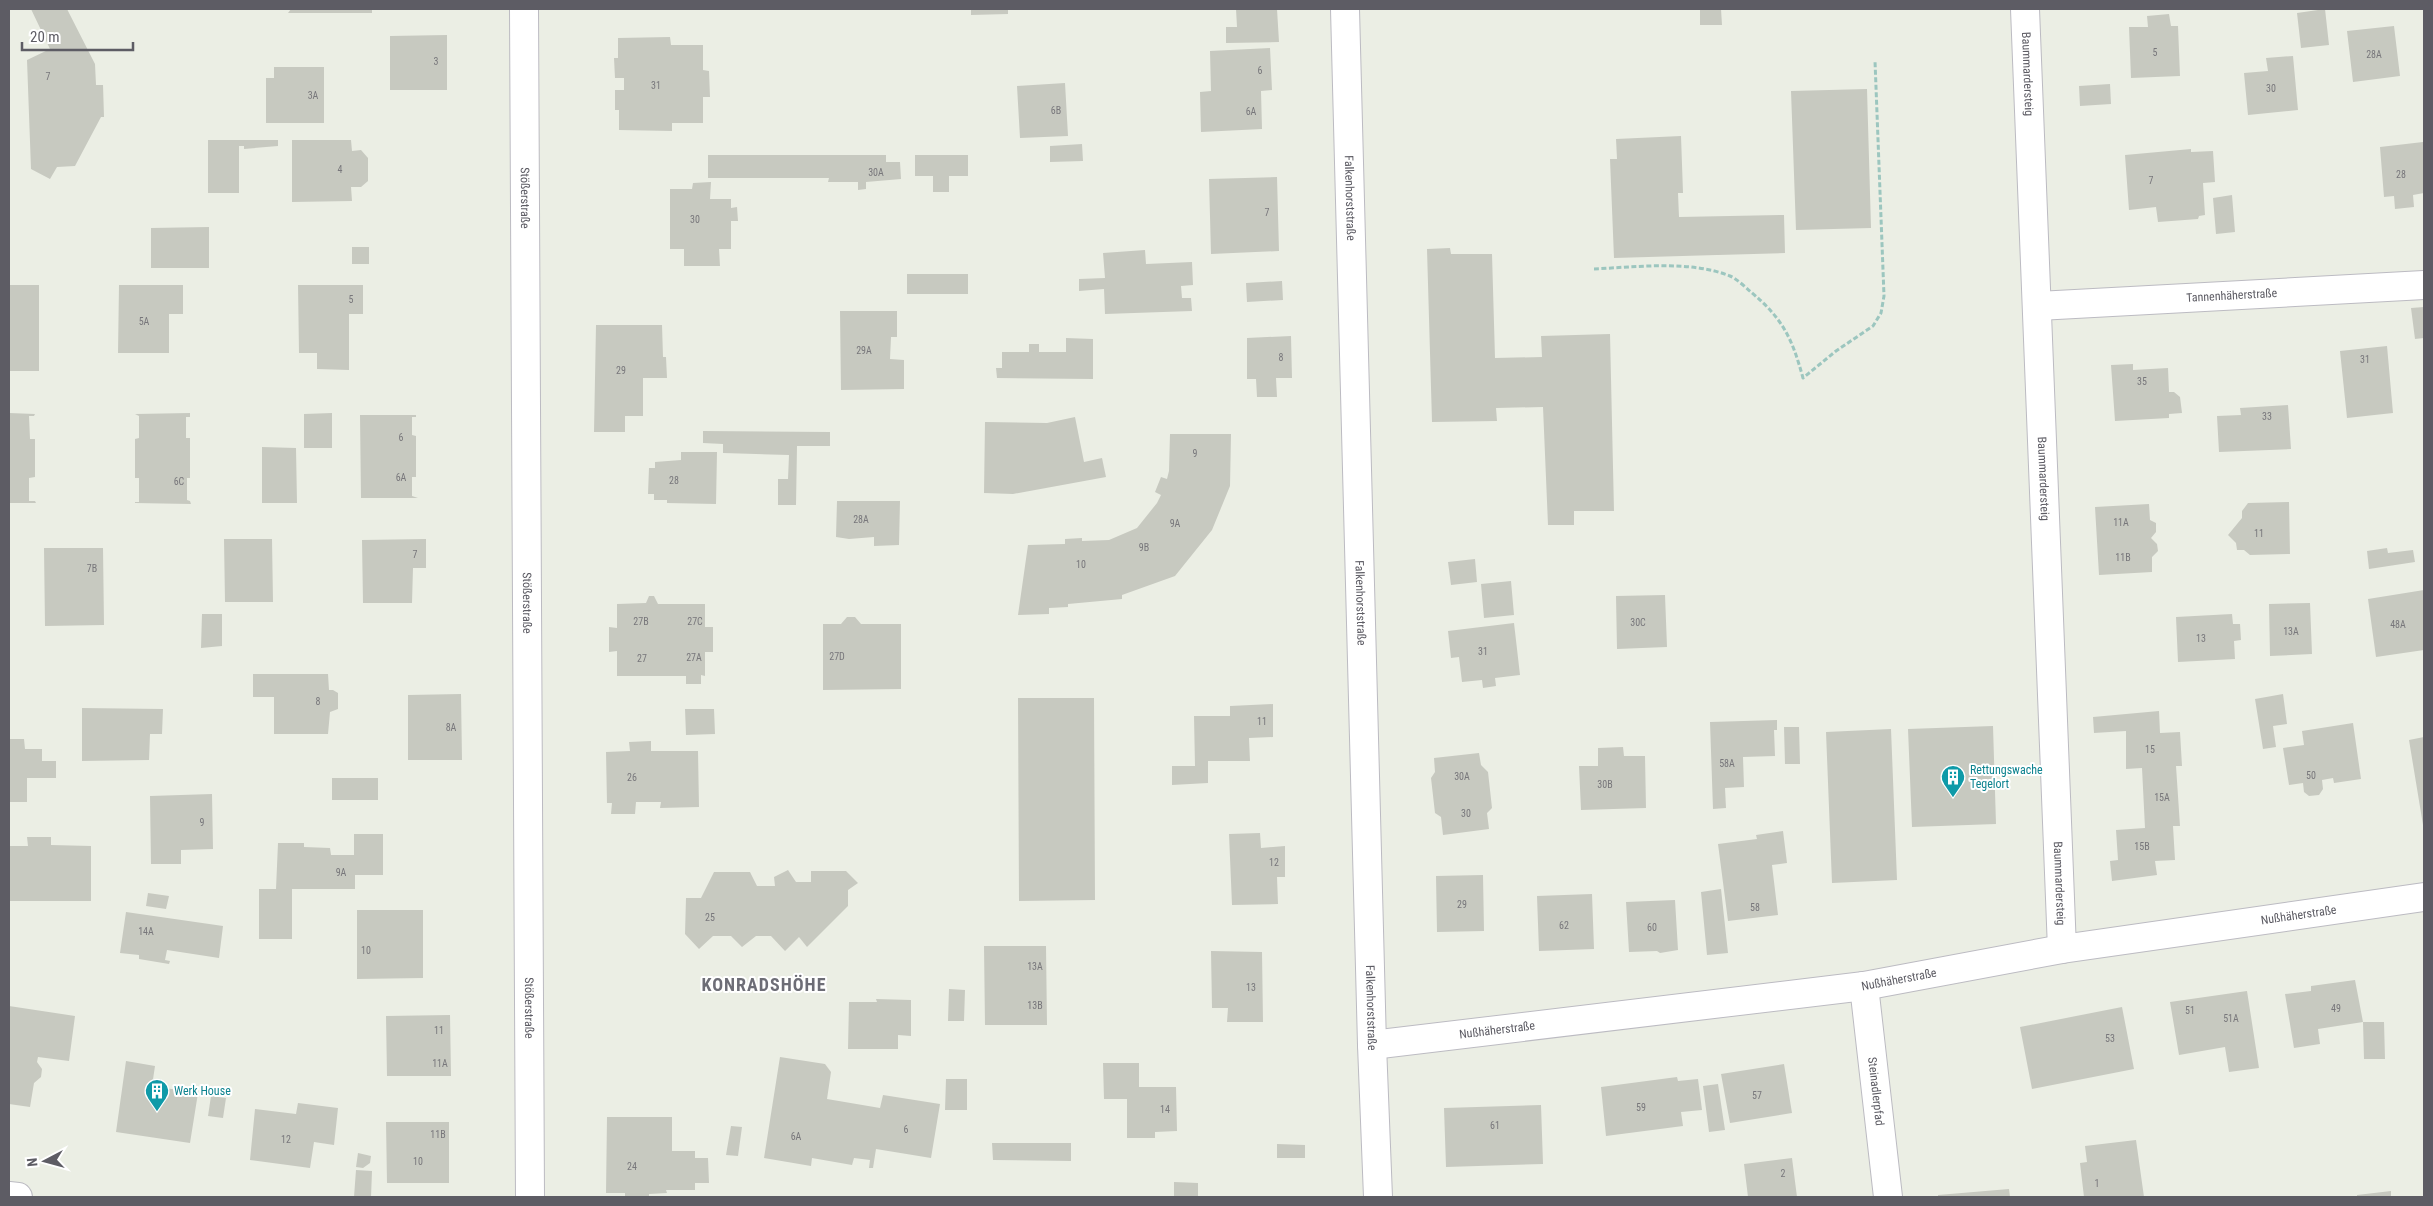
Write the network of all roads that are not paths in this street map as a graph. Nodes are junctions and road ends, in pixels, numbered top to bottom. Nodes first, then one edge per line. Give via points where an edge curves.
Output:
1 (524, 9) edge
2 (1345, 9) edge
3 (2026, 9) edge
4 (2424, 285) edge
5 (2038, 306) junction
6 (2424, 897) edge
7 (2062, 949) junction
8 (1864, 986) junction
9 (1372, 1045) junction
10 (9, 1196) edge
11 (18, 1197) edge
12 (530, 1197) edge
13 (1378, 1197) edge
14 (1888, 1197) edge

1 - 12 street, Stößerstraße
2 - 9 street, Falkenhorststraße
3 - 5 street, Baummardersteig
4 - 5 street, Tannenhäherstraße
5 - 7 street, Baummardersteig
6 - 7 street, Nußhäherstraße
7 - 8 street, Nußhäherstraße
8 - 9 street, Nußhäherstraße
8 - 14 street, Steinadlerpfad
9 - 13 street, Falkenhorststraße
10 - 11 street

